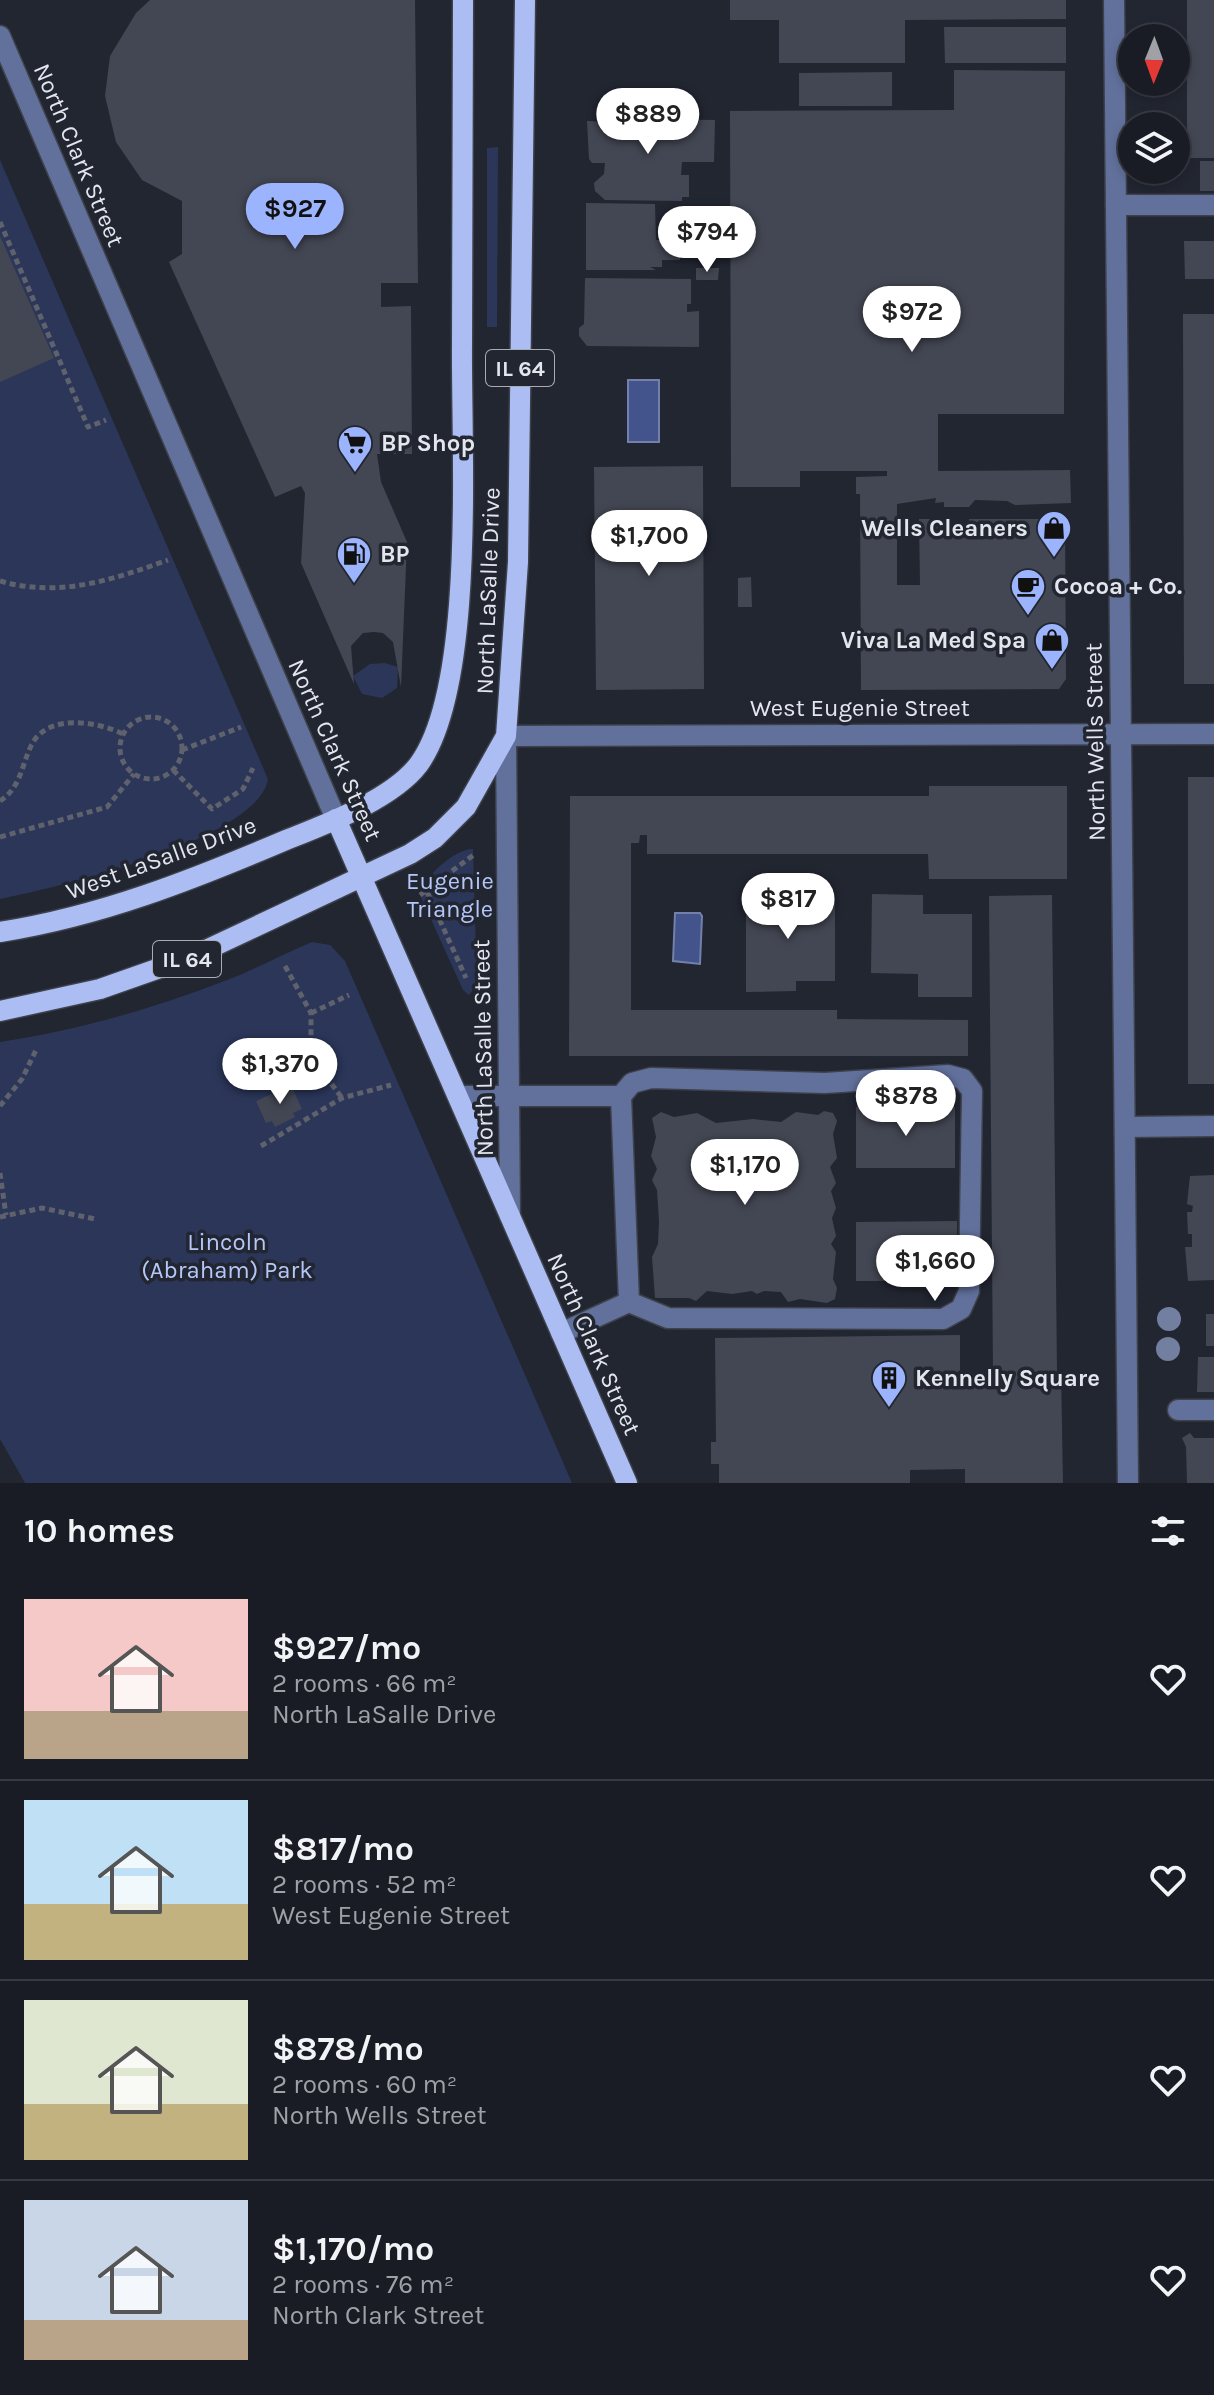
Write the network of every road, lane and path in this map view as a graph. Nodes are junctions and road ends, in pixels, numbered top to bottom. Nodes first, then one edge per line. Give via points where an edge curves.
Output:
1 (463, 0) edge
2 (525, 0) edge
3 (1114, 0) edge
4 (0, 36) edge
5 (1116, 205) junction
6 (1214, 205) edge
7 (0, 222) edge
8 (106, 420) dead end
9 (168, 560) dead end
10 (0, 581) edge
11 (241, 727) dead end
12 (123, 734) junction
13 (1121, 734) junction
14 (1214, 734) edge
15 (506, 736) junction
16 (182, 750) junction
17 (253, 768) dead end
18 (173, 770) junction
19 (134, 774) junction
20 (0, 801) edge
21 (336, 819) junction
22 (0, 837) edge
23 (476, 853) dead end
24 (363, 878) junction
25 (425, 887) junction
26 (420, 895) dead end
27 (0, 932) edge
28 (285, 966) dead end
29 (466, 978) dead end
30 (349, 995) dead end
31 (0, 1011) edge
32 (311, 1013) junction
33 (36, 1050) dead end
34 (391, 1085) dead end
35 (458, 1096) junction
36 (511, 1096) junction
37 (621, 1096) junction
38 (342, 1098) junction
39 (0, 1106) edge
40 (286, 1122) dead end
41 (1214, 1126) edge
42 (1125, 1127) junction
43 (289, 1129) junction
44 (261, 1146) dead end
45 (0, 1173) edge
46 (3, 1216) edge
47 (510, 1216) junction
48 (95, 1219) dead end
49 (629, 1302) junction
50 (561, 1333) junction
51 (1178, 1410) dead end
52 (1214, 1410) edge
53 (627, 1483) edge
54 (1128, 1483) edge

1 - 21 main road, North LaSalle Drive / IL 64 via 460,561 454,657 437,731 418,766 391,789
2 - 15 main road, North LaSalle Drive / IL 64 via 518,562
3 - 5 street, North Wells Street
4 - 21 street, North Clark Street
5 - 6 street
5 - 13 street, North Wells Street
7 - 8 path via 88,427
9 - 10 path via 76,587 27,589
11 - 16 path
12 - 16 path via 142,718 163,719 178,733
12 - 19 path via 122,759
12 - 20 path via 79,722 49,729 32,743 15,789
13 - 14 street, West Eugenie Street
13 - 15 street, West Eugenie Street
13 - 42 street, North Wells Street
15 - 24 main road, North LaSalle Drive / IL 64 via 466,807 435,838
15 - 36 street, North LaSalle Street
16 - 18 path
17 - 18 path via 243,789 212,809
18 - 19 path via 154,779
19 - 22 path via 107,807
21 - 24 main road, North Clark Street
21 - 27 main road, West LaSalle Drive / IL 64 via 124,904
23 - 25 path
24 - 31 main road, IL 64 via 191,957 100,989
24 - 35 main road, North Clark Street
25 - 26 path
25 - 29 path
28 - 32 path
30 - 32 path
32 - 38 path via 311,1041 319,1067
33 - 39 path
34 - 38 path
35 - 36 street
35 - 47 main road, North Clark Street
36 - 37 street
36 - 47 street, North LaSalle Street
37 - 49 street
37 - 49 street via 632,1083 651,1078 825,1083 948,1075 963,1079 972,1091 969,1291 961,1309 943,1319 668,1318
38 - 43 path
40 - 43 path
41 - 42 street
42 - 54 street, North Wells Street
43 - 44 path
45 - 46 path
46 - 48 path via 42,1208
47 - 50 main road, North Clark Street
49 - 50 street
50 - 53 main road, North Clark Street
51 - 52 street

